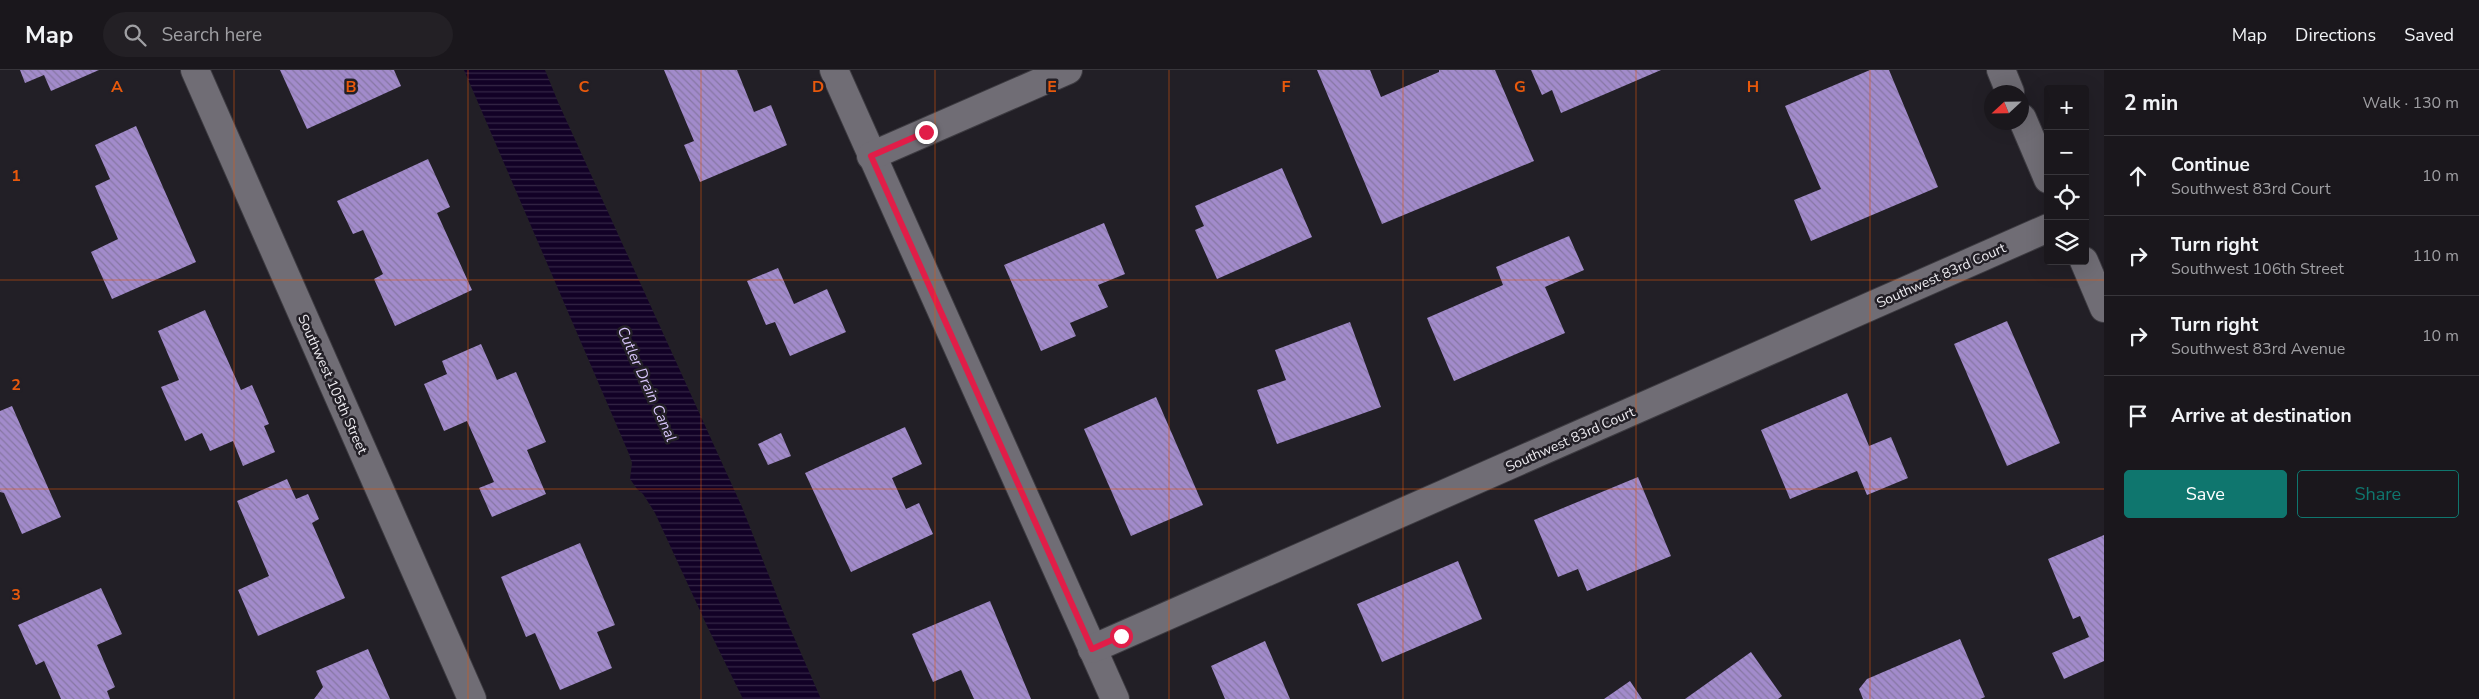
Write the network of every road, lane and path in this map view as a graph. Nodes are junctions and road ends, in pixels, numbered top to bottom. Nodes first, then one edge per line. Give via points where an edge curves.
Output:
1 (195, 70) edge
2 (834, 70) edge
3 (1068, 70) edge
4 (2000, 70) edge
5 (2007, 85) edge
6 (2027, 130) edge
7 (871, 156) junction
8 (2047, 175) edge
9 (2044, 230) edge
10 (2086, 265) edge
11 (2104, 308) edge
12 (1092, 649) junction
13 (472, 699) edge
14 (1114, 699) edge

1 - 13 street, Southwest 105th Street
2 - 7 street
3 - 7 street
4 - 5 street
6 - 8 street
7 - 12 street
9 - 12 street, Southwest 83rd Court
10 - 11 street
12 - 14 street

